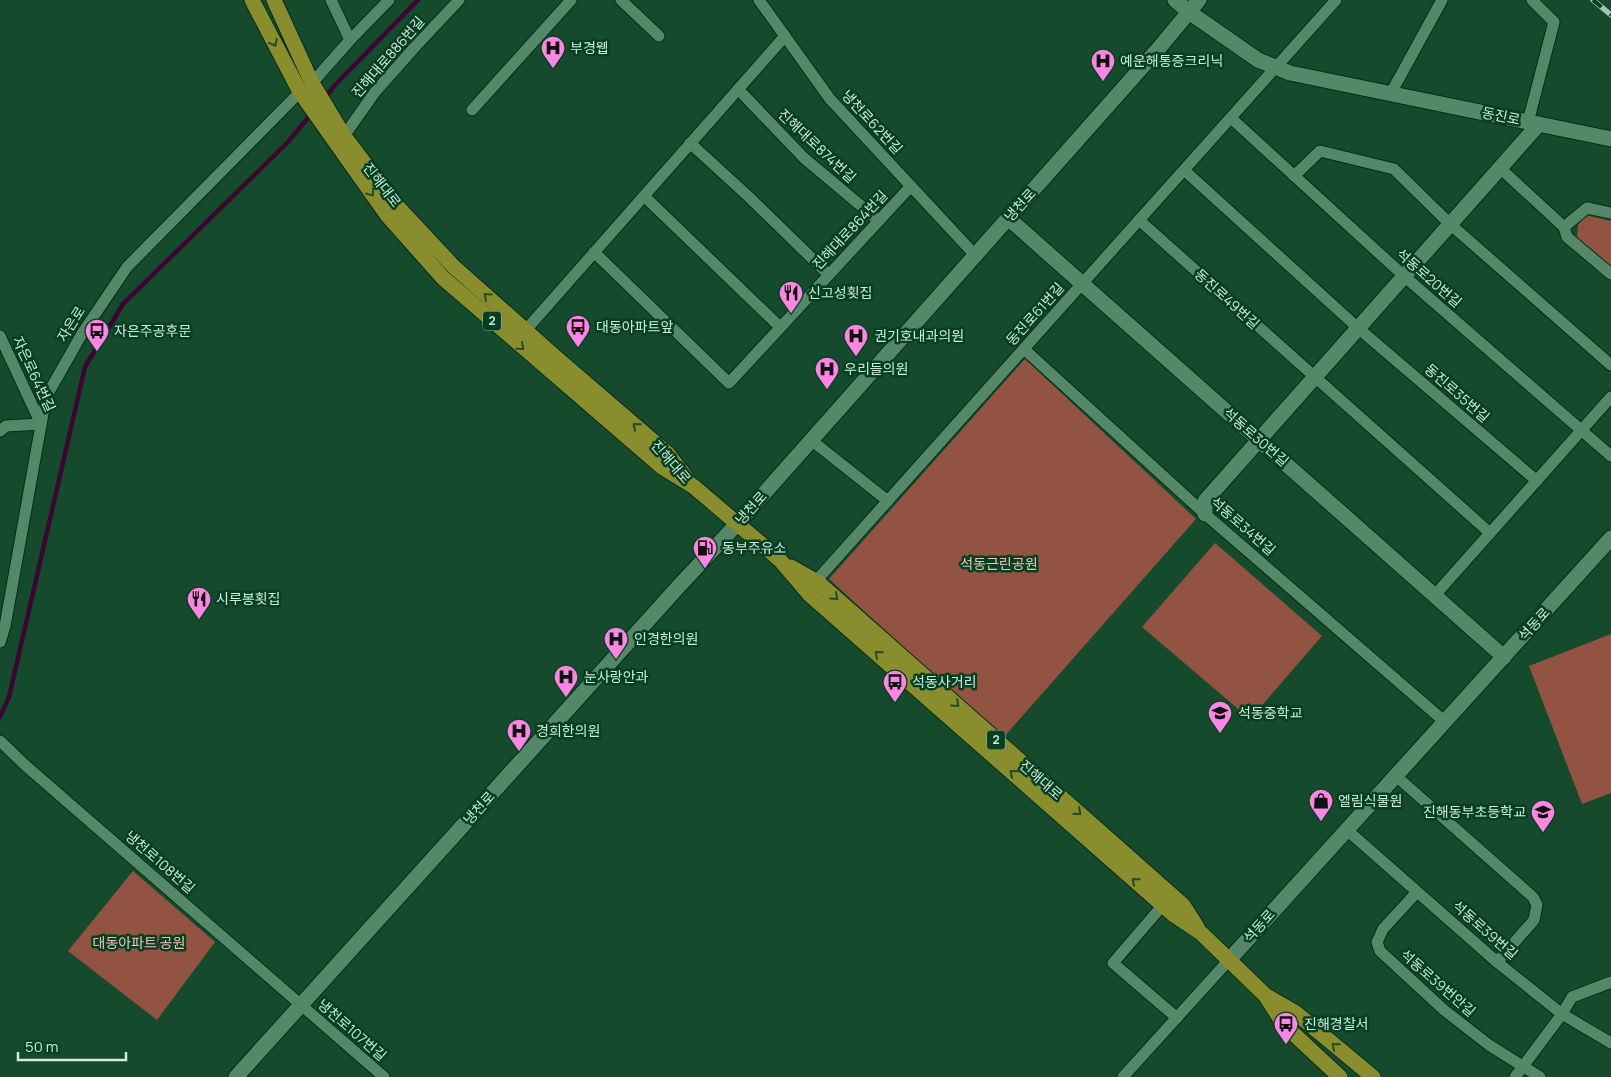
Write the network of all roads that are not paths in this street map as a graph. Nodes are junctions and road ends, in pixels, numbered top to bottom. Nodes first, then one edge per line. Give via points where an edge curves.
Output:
1 (252, 0) edge
2 (274, 0) edge
3 (331, 0) edge
4 (389, 0) edge
5 (459, 0) edge
6 (570, 0) edge
7 (621, 0) edge
8 (759, 0) edge
9 (1175, 0) edge
10 (1199, 0) edge
11 (1336, 0) edge
12 (1442, 0) edge
13 (1532, 0) edge
14 (1189, 12) junction
15 (659, 36) dead end
16 (785, 36) junction
17 (350, 40) junction
18 (1277, 67) junction
19 (738, 89) junction
20 (307, 90) junction
21 (1391, 93) junction
22 (472, 110) dead end
23 (1231, 118) junction
24 (327, 120) junction
25 (1534, 123) junction
26 (344, 136) junction
27 (1611, 139) edge
28 (690, 144) junction
29 (1500, 168) junction
30 (1184, 170) junction
31 (1294, 176) junction
32 (911, 186) junction
33 (644, 196) junction
34 (1611, 213) edge
35 (1008, 218) junction
36 (1140, 220) junction
37 (879, 221) junction
38 (1450, 224) junction
39 (1564, 226) junction
40 (594, 252) junction
41 (976, 254) junction
42 (1611, 274) edge
43 (829, 275) junction
44 (1404, 276) junction
45 (1082, 284) junction
46 (780, 327) junction
47 (1358, 328) junction
48 (525, 331) junction
49 (0, 336) edge
50 (1024, 349) junction
51 (1611, 365) edge
52 (1314, 378) junction
53 (1611, 397) edge
54 (41, 424) junction
55 (1581, 430) junction
56 (0, 431) edge
57 (811, 440) junction
58 (1260, 440) junction
59 (1611, 456) edge
60 (1537, 480) junction
61 (694, 486) junction
62 (888, 502) junction
63 (1205, 514) junction
64 (737, 524) junction
65 (1490, 533) junction
66 (1611, 538) edge
67 (780, 560) junction
68 (816, 581) junction
69 (1435, 595) junction
70 (0, 642) edge
71 (1504, 657) junction
72 (1445, 722) junction
73 (4, 745) edge
74 (1396, 776) junction
75 (1347, 830) junction
76 (1417, 892) junction
77 (1163, 905) junction
78 (1200, 933) junction
79 (1229, 960) junction
80 (1497, 962) junction
81 (1611, 982) edge
82 (1265, 995) junction
83 (301, 1005) junction
84 (1562, 1014) junction
85 (1177, 1018) junction
86 (1611, 1043) edge
87 (1523, 1066) junction
88 (236, 1077) edge
89 (384, 1077) edge
90 (1123, 1077) edge
91 (1340, 1077) edge
92 (1373, 1077) edge
93 (1515, 1077) edge
94 (1540, 1077) edge

1 -> 20 main road, 2
2 - 20 main road, 2
3 - 17 street
4 - 17 street, 자은로
5 - 26 street, 진해대로886번길 via 375,92
6 - 22 street
7 - 15 street
8 - 16 street, 냉천로62번길
9 - 14 main road, 동진로
10 - 14 main road, 냉천로
11 - 18 street
12 - 21 street
13 - 25 street via 1554,22
14 - 18 main road, 동진로 via 1258,60
14 - 35 main road, 냉천로
16 - 19 street
16 - 32 street, 냉천로62번길 via 830,100
17 - 20 street, 자은로
18 - 21 main road, 동진로 via 1290,73
18 - 23 street, 동진로61번길
19 - 28 street
19 - 37 street, 진해대로874번길 via 804,158
20 - 24 main road, 2
20 - 54 street, 자은로 via 127,267 83,332 46,397
21 - 25 main road, 동진로
23 - 30 street, 동진로61번길
23 - 31 street, 석동로20번길
24 - 26 main road, 진해대로 / 2
24 -> 61 main road, 진해대로 / 2 via 387,216 443,278 662,467
25 - 27 main road, 동진로
25 - 29 main road
48 -> 26 main road, 진해대로 / 2 via 453,266 398,207
28 - 33 street
28 - 43 street
29 - 38 main road
29 - 39 street
30 - 36 street, 동진로61번길
30 - 47 street
31 - 38 street via 1320,151 1394,169
31 - 44 street, 석동로20번길
32 - 37 street, 진해대로864번길
32 - 41 street, 냉천로62번길
33 - 40 street
33 - 46 street
34 - 39 street via 1587,208
35 - 41 main road, 냉천로
35 - 45 main road, 석동로30번길
36 - 45 street, 동진로61번길
36 - 52 street, 동진로49번길
37 - 43 street, 진해대로864번길
38 - 44 main road
38 - 51 street
39 - 42 street via 1567,237
40 - 46 street, 진해대로864번길 via 729,383
40 - 48 street
41 - 57 main road, 냉천로
43 - 46 street, 진해대로864번길
44 - 47 main road
44 - 55 street, 석동로20번길
45 - 50 street, 동진로61번길
45 - 58 main road, 석동로30번길
47 - 52 main road
47 - 60 street, 동진로35번길
61 -> 48 main road, 진해대로 / 2 via 668,454
49 - 54 street, 자은로64번길
50 - 62 street, 동진로61번길
50 - 63 street, 석동로34번길
52 - 58 main road
52 - 65 street
53 - 55 street
54 - 56 street via 6,426
54 - 70 street, 자은로
55 - 59 street, 석동로20번길
55 - 60 street
57 - 62 street
57 - 64 main road, 냉천로
58 - 63 main road via 1205,501
58 - 69 main road, 석동로30번길
60 - 65 street
61 - 64 main road, 2
62 - 68 street, 동진로61번길
63 - 72 street, 석동로34번길
64 - 67 main road, 2
64 - 83 main road, 냉천로
65 - 69 street
66 - 71 main road, 석동로
67 - 68 main road, 진해대로 / 2
77 -> 67 main road, 2 via 809,594
68 -> 78 main road, 진해대로 / 2 via 1183,905
69 - 71 main road, 석동로30번길
71 - 72 main road, 석동로
72 - 74 main road, 석동로
73 - 83 street, 냉천로108번길
74 - 75 main road, 석동로
74 - 80 street via 1533,897 1537,905 1534,920
75 - 76 street, 석동로39번길
75 - 79 main road, 석동로
76 - 80 street, 석동로39번길
76 - 87 street, 석동로39번안길 via 1382,929 1377,942 1380,951 1444,1010 1489,1045
77 - 78 main road, 2
77 - 85 street via 1113,963
78 - 79 main road, 2
79 - 82 main road, 2
79 - 85 street, 석동로
80 - 84 street, 석동로39번길
81 - 84 street via 1572,997
82 - 91 main road, 2 via 1284,1025
92 -> 82 main road, 2 via 1296,1013
83 - 88 main road, 냉천로
83 - 89 street, 냉천로107번길
84 - 86 street, 석동로39번길
84 - 87 street
85 - 90 street, 석동로
87 - 93 street
87 - 94 street, 석동로39번안길

